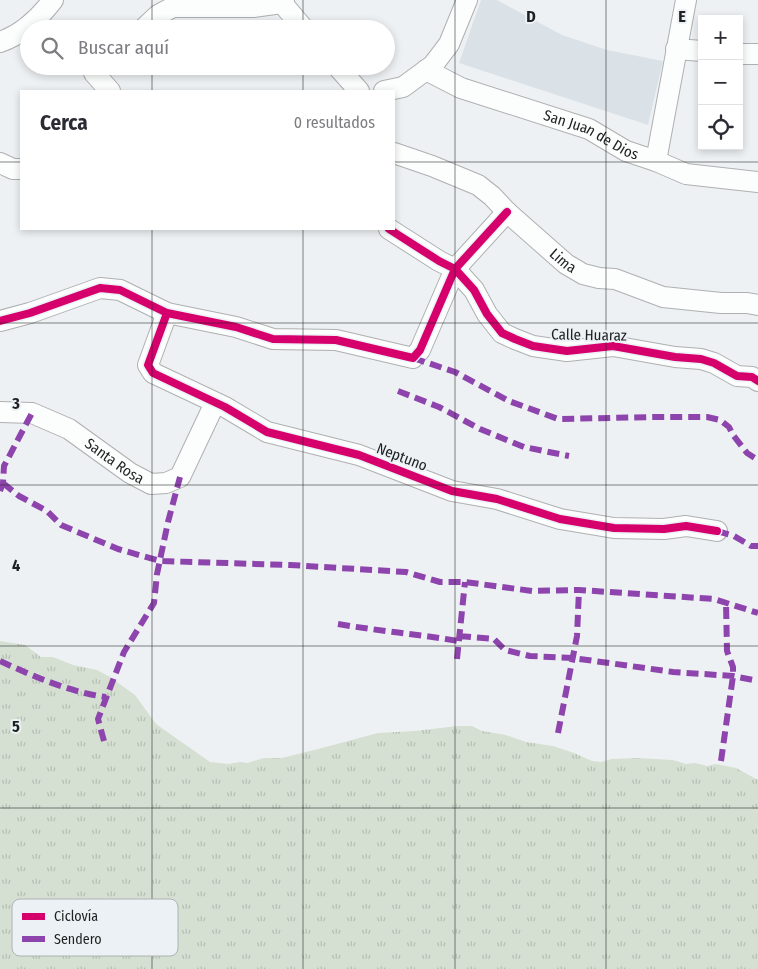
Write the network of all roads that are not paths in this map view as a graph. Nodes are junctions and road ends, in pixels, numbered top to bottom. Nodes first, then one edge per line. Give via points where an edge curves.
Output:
1 (53, 0) edge
2 (467, 0) edge
3 (686, 0) edge
4 (283, 2) edge
5 (34, 20) edge
6 (153, 20) edge
7 (297, 20) edge
8 (20, 32) edge
9 (0, 42) edge
10 (676, 49) junction
11 (698, 51) edge
12 (743, 54) edge
13 (758, 54) edge
14 (426, 70) junction
15 (101, 75) edge
16 (345, 75) edge
17 (109, 90) edge
18 (357, 90) edge
19 (389, 90) edge
20 (395, 153) edge
21 (656, 161) junction
22 (0, 163) edge
23 (20, 169) edge
24 (758, 182) edge
25 (507, 212) junction
26 (391, 230) edge
27 (455, 269) junction
28 (758, 305) edge
29 (167, 312) junction
30 (0, 322) edge
31 (758, 381) edge
32 (215, 403) junction
33 (0, 412) edge
34 (717, 531) dead end

1 - 5 street
2 - 14 street via 449,44
3 - 10 street
4 - 6 street via 253,7 173,7
4 - 7 street
8 - 9 street
10 - 11 street
10 - 21 street
12 - 13 street
14 - 19 street via 403,87
14 - 21 street, San Juan de Dios via 461,88 589,129 626,151
15 - 17 street
16 - 18 street
20 - 25 street, Lima via 478,185
21 - 24 street, San Juan de Dios via 686,174
22 - 23 street
25 - 27 street
25 - 28 street, Lima via 566,264 583,274 615,279 663,297
26 - 27 street, Calle Huaraz
27 - 29 street via 420,350 413,358 336,340 273,339
27 - 31 street, Calle Huaraz via 474,290 502,332 533,346 567,351 614,346 701,359 737,376 752,377
29 - 30 street via 120,290 100,288
29 - 32 street, Neptuno via 148,365 153,373
32 - 33 street, Santa Rosa via 180,477 166,483 151,484 130,474 69,428 32,413
32 - 34 street, Neptuno via 267,432 360,455 452,491 496,499 560,519 614,528 686,526

